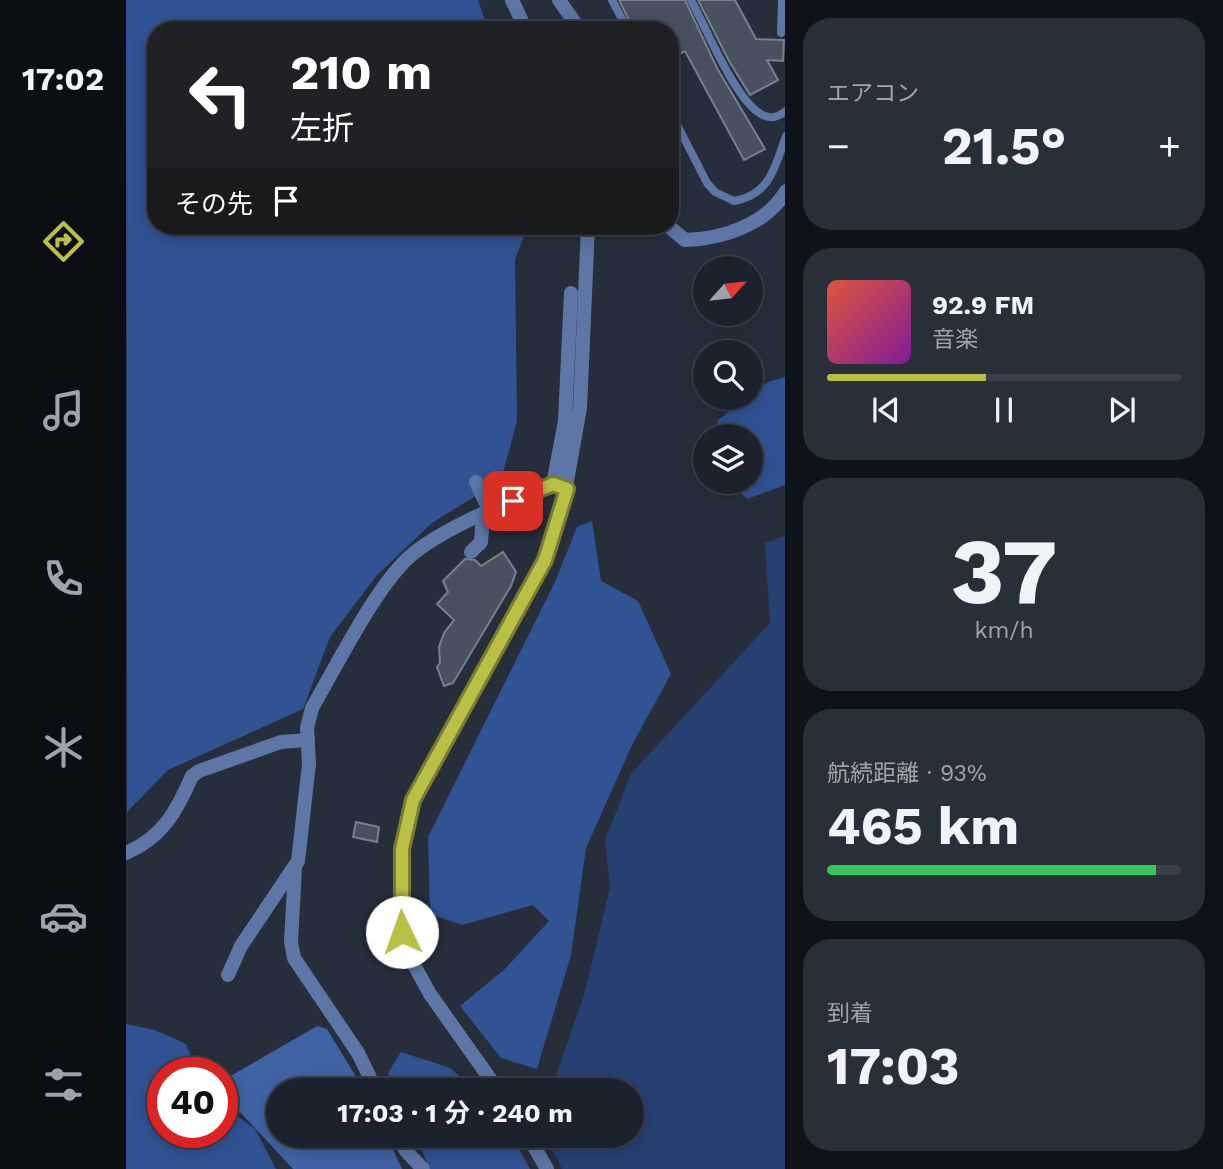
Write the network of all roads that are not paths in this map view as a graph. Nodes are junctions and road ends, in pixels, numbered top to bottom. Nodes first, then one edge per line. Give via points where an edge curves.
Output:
1 (512, 0) edge
2 (559, 0) edge
3 (612, 0) edge
4 (691, 0) edge
5 (782, 0) edge
6 (522, 21) edge
7 (574, 21) edge
8 (623, 21) edge
9 (781, 33) dead end
10 (785, 112) edge
11 (679, 129) edge
12 (785, 139) edge
13 (785, 193) edge
14 (588, 235) edge
15 (679, 235) edge
16 (570, 293) dead end
17 (476, 482) dead end
18 (553, 484) junction
19 (567, 489) junction
20 (486, 514) junction
21 (471, 552) dead end
22 (308, 740) junction
23 (126, 853) edge
24 (295, 867) junction
25 (228, 975) dead end
26 (370, 1078) edge
27 (490, 1078) edge
28 (404, 1148) edge
29 (535, 1148) edge
30 (423, 1169) edge
31 (547, 1169) edge

1 - 6 street
2 - 7 street
3 - 8 lane
4 - 10 lane via 744,99 766,117
5 - 9 lane
11 - 12 lane via 707,183 734,201 767,184
13 - 15 street via 752,222 717,237 685,240
14 - 19 street via 580,408
16 - 18 street via 565,421
17 - 20 street
18 - 19 street
18 - 20 street
19 - 27 street via 545,560 413,800 402,849 402,932 413,963
20 - 21 street via 481,542
20 - 22 street via 419,549 389,580 312,708
22 - 23 street via 281,742 199,771 164,827
22 - 24 street via 301,846
24 - 25 street via 240,946
24 - 26 street via 294,958 345,1032
28 - 30 street
29 - 31 street

